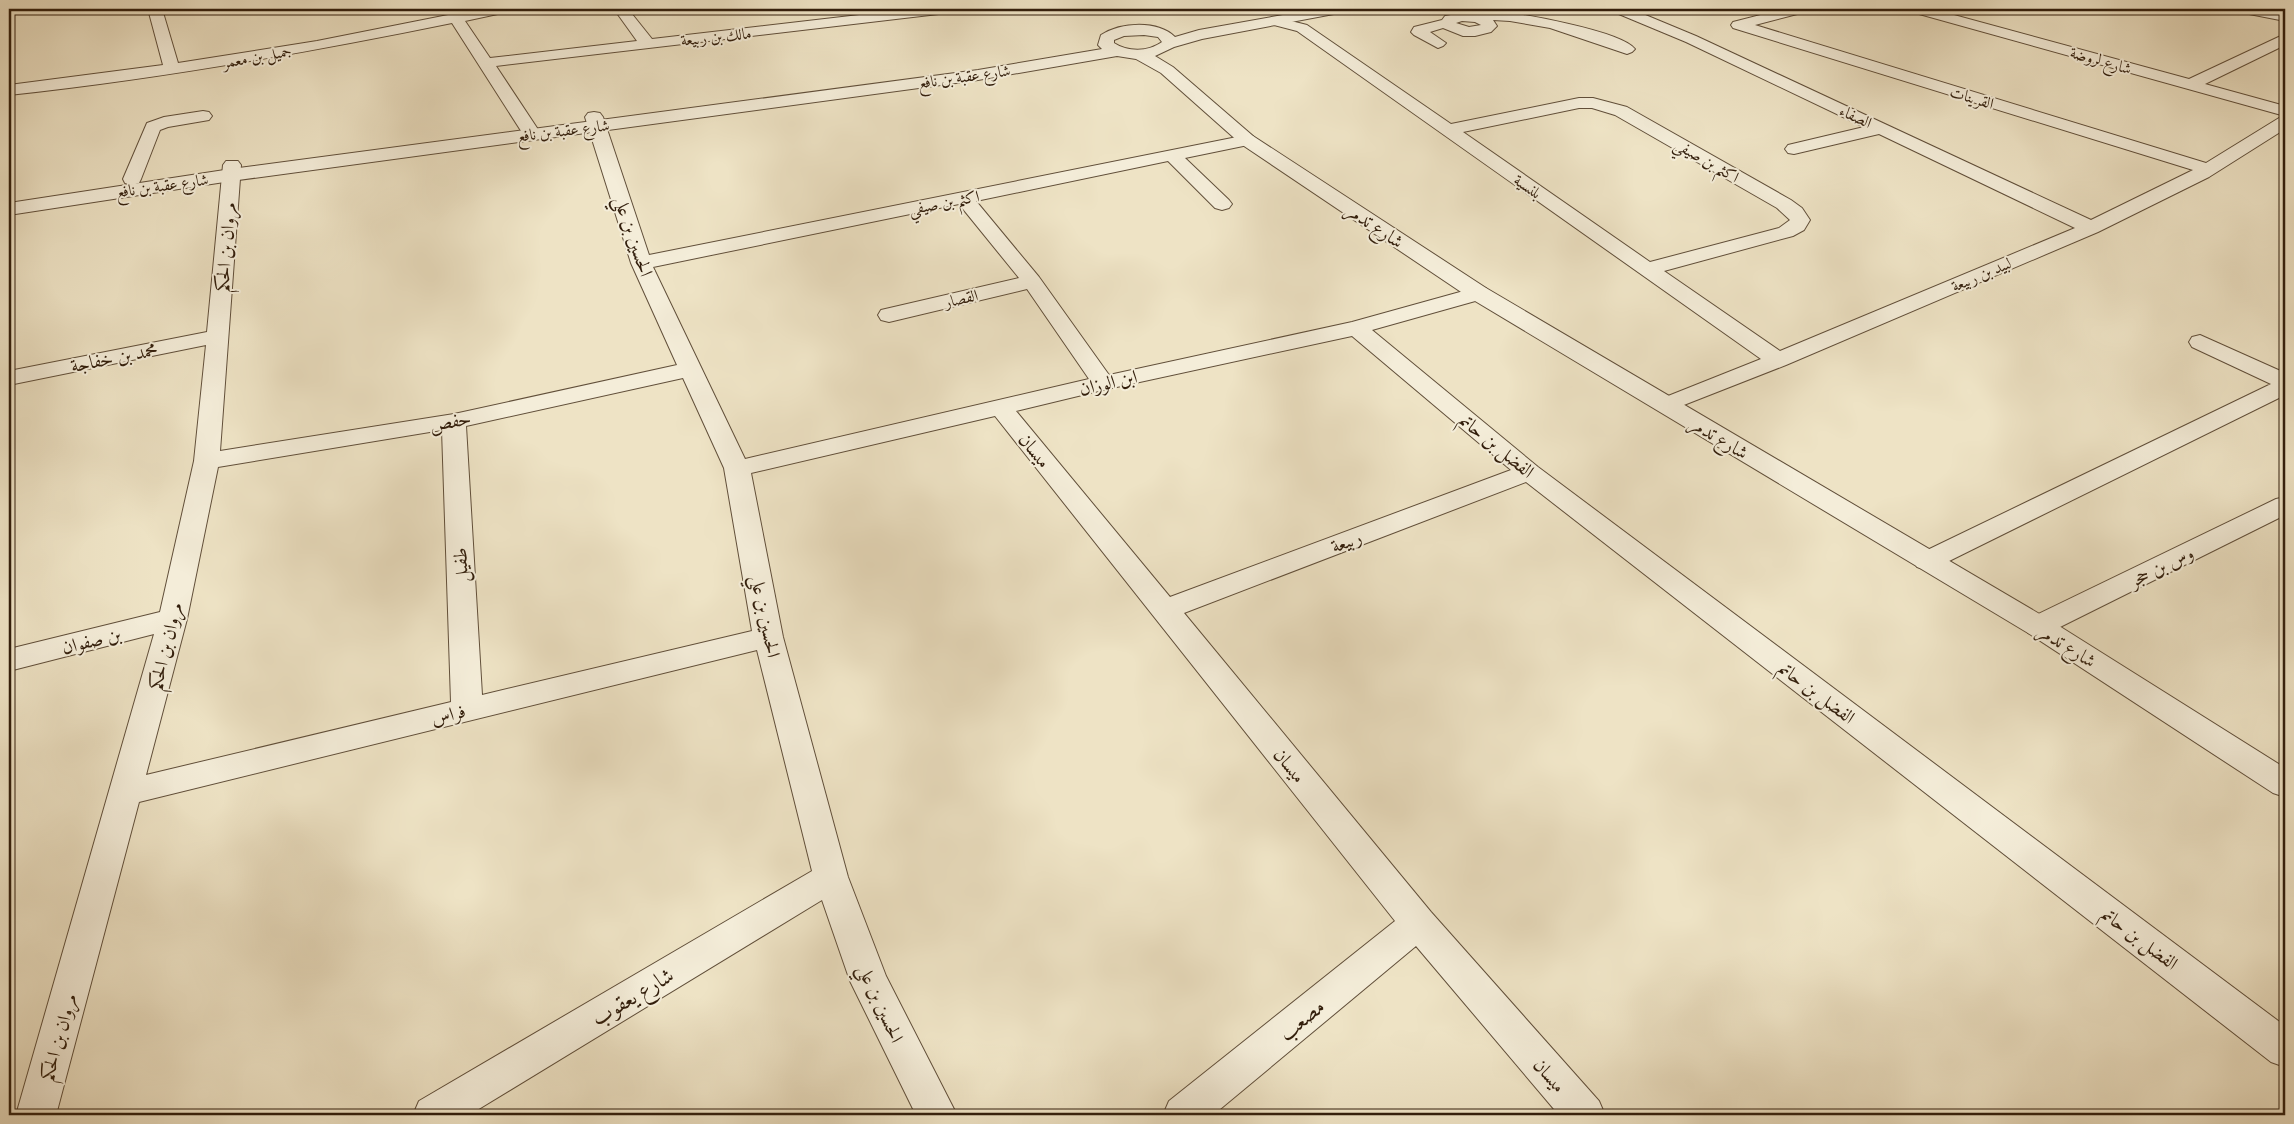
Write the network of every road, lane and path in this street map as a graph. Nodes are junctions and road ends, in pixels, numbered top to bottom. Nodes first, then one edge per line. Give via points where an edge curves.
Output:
1 (155, 9) edge
2 (502, 9) edge
3 (621, 9) edge
4 (947, 9) edge
5 (1302, 9) edge
6 (1339, 9) edge
7 (1620, 9) edge
8 (1800, 9) edge
9 (1917, 9) edge
10 (2244, 9) edge
11 (915, 11) edge
12 (454, 14) edge
13 (769, 14) dead end
14 (2285, 18) edge
15 (1275, 21) junction
16 (1655, 24) junction
17 (1738, 25) junction
18 (788, 28) junction
19 (1150, 31) junction
20 (1119, 32) junction
21 (1597, 36) junction
22 (1691, 39) junction
23 (2285, 40) edge
24 (648, 44) junction
25 (1438, 44) dead end
26 (1627, 49) dead end
27 (1137, 53) junction
28 (1164, 55) junction
29 (485, 63) junction
30 (172, 69) junction
31 (2190, 84) junction
32 (9, 90) edge
33 (2285, 111) edge
34 (204, 116) dead end
35 (597, 122) junction
36 (2285, 122) edge
37 (1883, 128) junction
38 (530, 130) junction
39 (1447, 130) junction
40 (1247, 140) junction
41 (1794, 149) dead end
42 (1172, 155) junction
43 (2206, 169) junction
44 (231, 170) junction
45 (132, 179) junction
46 (964, 198) junction
47 (9, 199) edge
48 (1222, 204) dead end
49 (9, 209) edge
50 (2090, 228) junction
51 (641, 263) junction
52 (1646, 269) junction
53 (1032, 281) junction
54 (1478, 293) junction
55 (889, 314) dead end
56 (1356, 328) junction
57 (218, 336) junction
58 (2200, 342) dead end
59 (1778, 360) junction
60 (691, 370) junction
61 (9, 378) edge
62 (1103, 383) junction
63 (2285, 384) edge
64 (1666, 405) junction
65 (1001, 408) junction
66 (454, 421) junction
67 (207, 461) junction
68 (737, 468) junction
69 (1529, 472) junction
70 (2285, 505) edge
71 (1927, 561) junction
72 (1164, 610) junction
73 (173, 620) junction
74 (2038, 626) junction
75 (768, 637) junction
76 (9, 660) edge
77 (467, 710) junction
78 (2285, 784) edge
79 (127, 792) junction
80 (832, 877) junction
81 (1418, 923) junction
82 (2285, 1049) edge
83 (33, 1114) edge
84 (433, 1115) edge
85 (937, 1115) edge
86 (1183, 1115) edge
87 (1585, 1115) edge

1 - 30 street
2 - 12 street, جميل بن معمر
3 - 24 street
4 - 11 street, مالك بن ربيعة
5 - 19 street via 1218,25
6 - 15 street
7 - 16 street, الصفاء
8 - 17 street
9 - 31 street, شارع لروضة
10 - 14 street
11 - 18 street, مالك بن ربيعة
12 - 29 street
12 - 30 street, جميل بن معمر via 307,47
13 - 18 street
15 - 28 street via 1199,35
15 - 39 street, بلنسية via 1302,28
16 - 21 street
16 - 22 street, الصفاء
17 - 22 street
17 - 43 street, القرينات
18 - 24 street, مالك بن ربيعة
19 - 20 street
19 - 28 street via 1170,41
20 - 27 street
20 - 35 street, شارع عقبة بن نافع via 978,74
21 - 25 street via 1494,14 1447,18 1419,30
21 - 26 street
22 - 37 street, الصفاء
23 - 31 street
24 - 29 street, مالك بن ربيعة
27 - 28 street, شارع تدمر
27 - 28 street
28 - 40 street, شارع تدمر
29 - 38 street
30 - 32 street, جميل بن معمر
31 - 33 street, شارع لروضة
34 - 45 street, شارع عقبة بن نافع via 164,122 153,127
35 - 38 street, شارع عقبة بن نافع
35 - 51 street, الحسين بن علي
36 - 43 street, لبيد بن ربيعة
37 - 41 street
37 - 50 street, الصفاء
38 - 44 street, شارع عقبة بن نافع
39 - 52 street, بلنسية
39 - 52 street, اكثم بن صيفي via 1566,105 1593,103 1607,106 1784,204 1800,220 1797,226 1786,232
40 - 42 street, اكثم بن صيفي
40 - 54 street, شارع تدمر
42 - 46 street, اكثم بن صيفي
42 - 48 street
43 - 50 street, لبيد بن ربيعة
44 - 45 street, شارع عقبة بن نافع
44 - 49 street, شارع عقبة بن نافع
44 - 57 street, مروان بن الحكم
45 - 47 street, شارع عقبة بن نافع
46 - 51 street, اكثم بن صيفي
46 - 53 street
50 - 59 street, لبيد بن ربيعة
51 - 60 street, الحسين بن علي
52 - 59 street, بلنسية
53 - 55 street, القصار
53 - 62 street
54 - 56 street, ابن الوزان
54 - 64 street, شارع تدمر
56 - 62 street, ابن الوزان
56 - 69 street, الفضل بن حاتم
57 - 61 street, محمد بن خفاجة
57 - 67 street, مروان بن الحكم
58 - 63 street
59 - 64 street, لبيد بن ربيعة
60 - 66 street, حفص
60 - 68 street, الحسين بن علي
62 - 65 street, ابن الوزان
63 - 71 street
64 - 71 street, شارع تدمر
65 - 68 street, ابن الوزان
65 - 72 street, ميسان
66 - 67 street, حفص
66 - 77 street, طفيل
67 - 73 street, مروان بن الحكم
68 - 75 street, الحسين بن علي
69 - 72 street, ربيعة
69 - 82 street, الفضل بن حاتم
70 - 74 street, وس بن حجر
71 - 74 street, شارع تدمر
72 - 81 street, ميسان
73 - 76 street, بن صفوان
73 - 79 street, مروان بن الحكم
74 - 78 street, شارع تدمر
75 - 77 street, فراس
75 - 80 street, الحسين بن علي
77 - 79 street, فراس
79 - 83 street, مروان بن الحكم
80 - 84 street, شارع يعقوب
80 - 85 street, الحسين بن علي via 869,981
81 - 86 street, مصعب
81 - 87 street, ميسان

